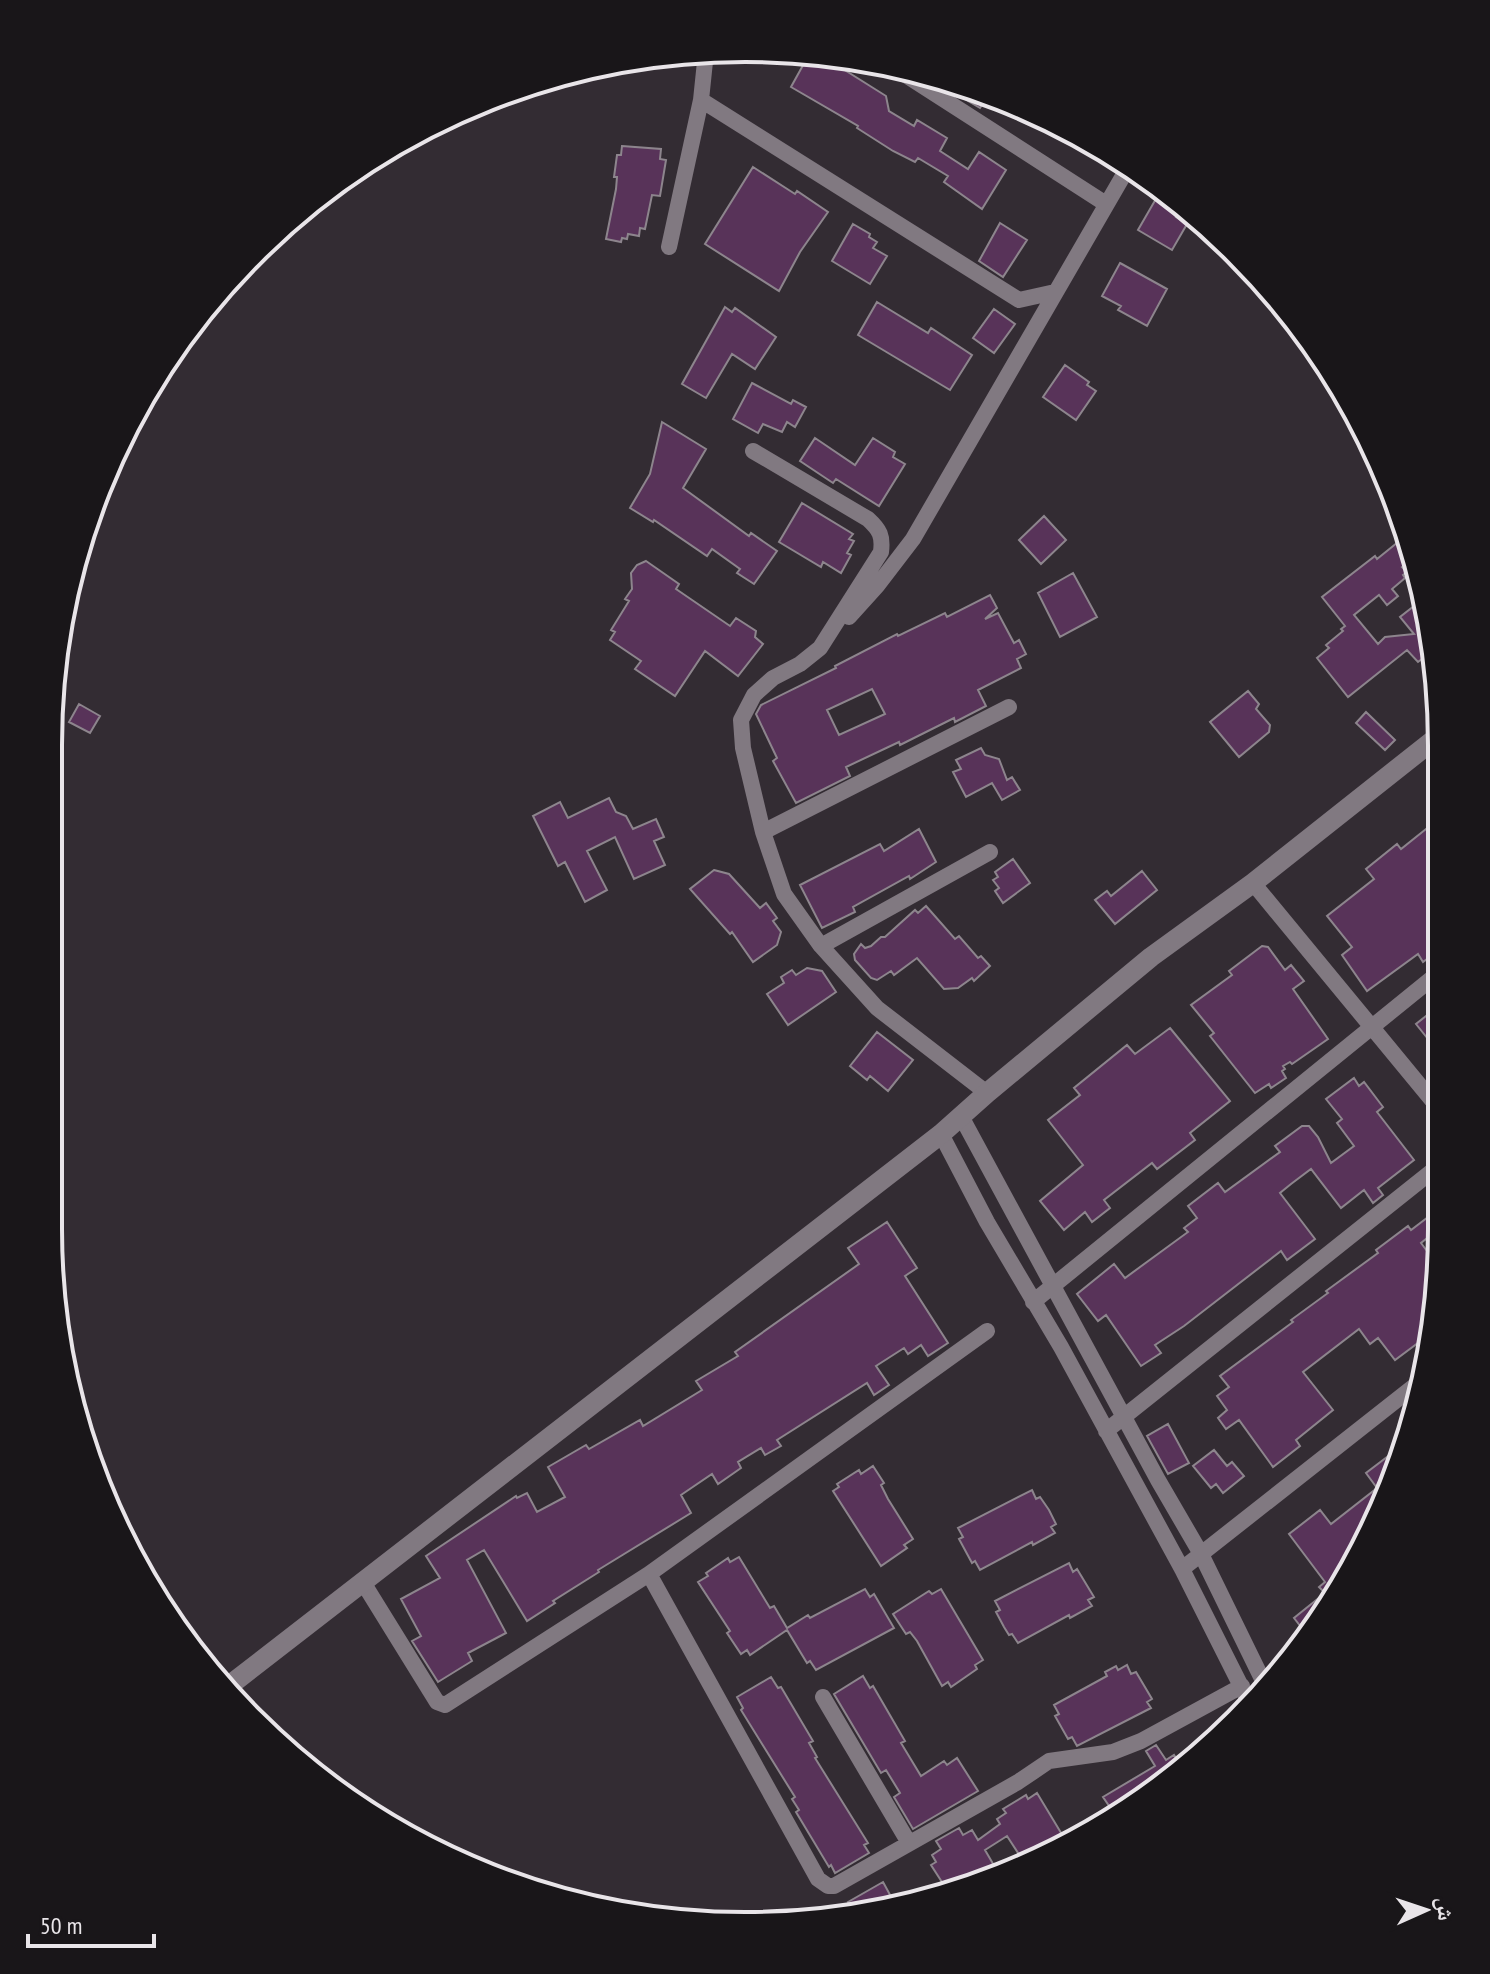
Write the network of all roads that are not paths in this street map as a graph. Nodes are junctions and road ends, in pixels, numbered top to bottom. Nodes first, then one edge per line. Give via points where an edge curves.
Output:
1 (705, 63) edge
2 (921, 85) edge
3 (701, 100) junction
4 (1123, 176) edge
5 (1106, 204) junction
6 (669, 247) dead end
7 (1055, 292) junction
8 (753, 451) dead end
9 (820, 648) junction
10 (1009, 707) dead end
11 (1428, 744) edge
12 (763, 832) junction
13 (990, 852) dead end
14 (1253, 883) junction
15 (821, 946) junction
16 (1428, 982) edge
17 (1371, 1028) junction
18 (987, 1093) junction
19 (1428, 1096) edge
20 (962, 1118) junction
21 (941, 1134) junction
22 (1428, 1174) edge
23 (1055, 1286) junction
24 (1033, 1302) junction
25 (987, 1331) dead end
26 (1408, 1391) edge
27 (1125, 1416) junction
28 (1106, 1431) junction
29 (1201, 1554) junction
30 (1182, 1569) junction
31 (649, 1574) junction
32 (364, 1584) junction
33 (1261, 1677) edge
34 (234, 1682) edge
35 (1242, 1686) junction
36 (1245, 1694) edge
37 (823, 1697) dead end
38 (909, 1843) junction

1 - 3 street
2 - 5 street
3 - 6 street
3 - 7 street via 1019,300
4 - 5 street
5 - 7 street
7 - 9 street via 913,539
8 - 9 street via 868,519 882,538 881,552
9 - 12 street via 754,695 741,720
10 - 12 street
11 - 14 street
12 - 15 street via 784,894
13 - 15 street
14 - 17 street
14 - 18 street via 1151,957
15 - 18 street via 877,1008
16 - 17 street
17 - 19 street
17 - 23 street
18 - 20 street
20 - 21 street
20 - 23 street
21 - 24 street
21 - 32 street
22 - 27 street
23 - 24 street
23 - 27 street
24 - 28 street
25 - 31 street
26 - 29 street
27 - 28 street
27 - 29 street
28 - 30 street
29 - 30 street
29 - 33 street
30 - 35 street
31 - 32 street via 445,1705 437,1702
31 - 38 street via 822,1884 834,1886
32 - 34 street
35 - 36 street
35 - 38 street via 1113,1752 1049,1761
37 - 38 street

